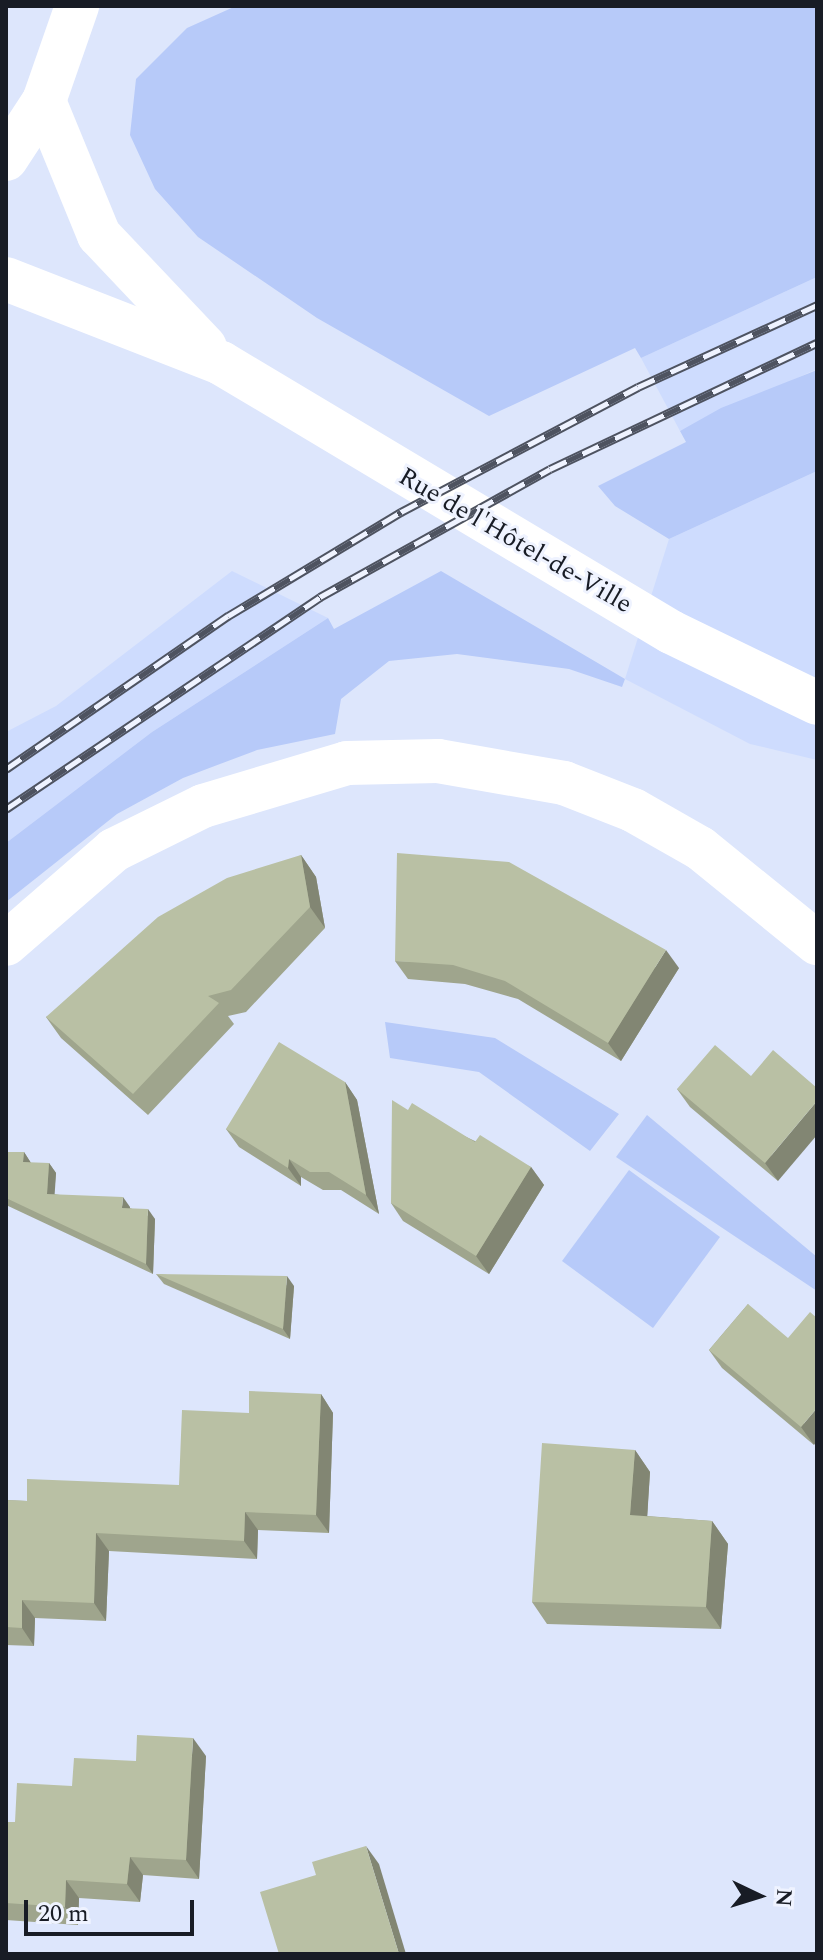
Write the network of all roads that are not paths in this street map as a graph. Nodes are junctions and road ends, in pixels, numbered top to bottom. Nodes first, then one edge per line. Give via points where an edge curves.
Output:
1 (80, 11) edge
2 (44, 101) junction
3 (6, 159) edge
4 (6, 279) edge
5 (221, 363) junction
6 (817, 703) edge
7 (817, 943) edge
8 (6, 944) edge

1 - 2 main road
2 - 3 main road
2 - 5 main road, Rue de l'Hôtel-de-Ville via 99,235
4 - 5 main road, Rue de l'Hôtel-de-Ville
5 - 6 main road, Rue de l'Hôtel-de-Ville via 671,632
7 - 8 main road via 700,848 633,810 552,780 438,761 347,763 203,806 114,850

